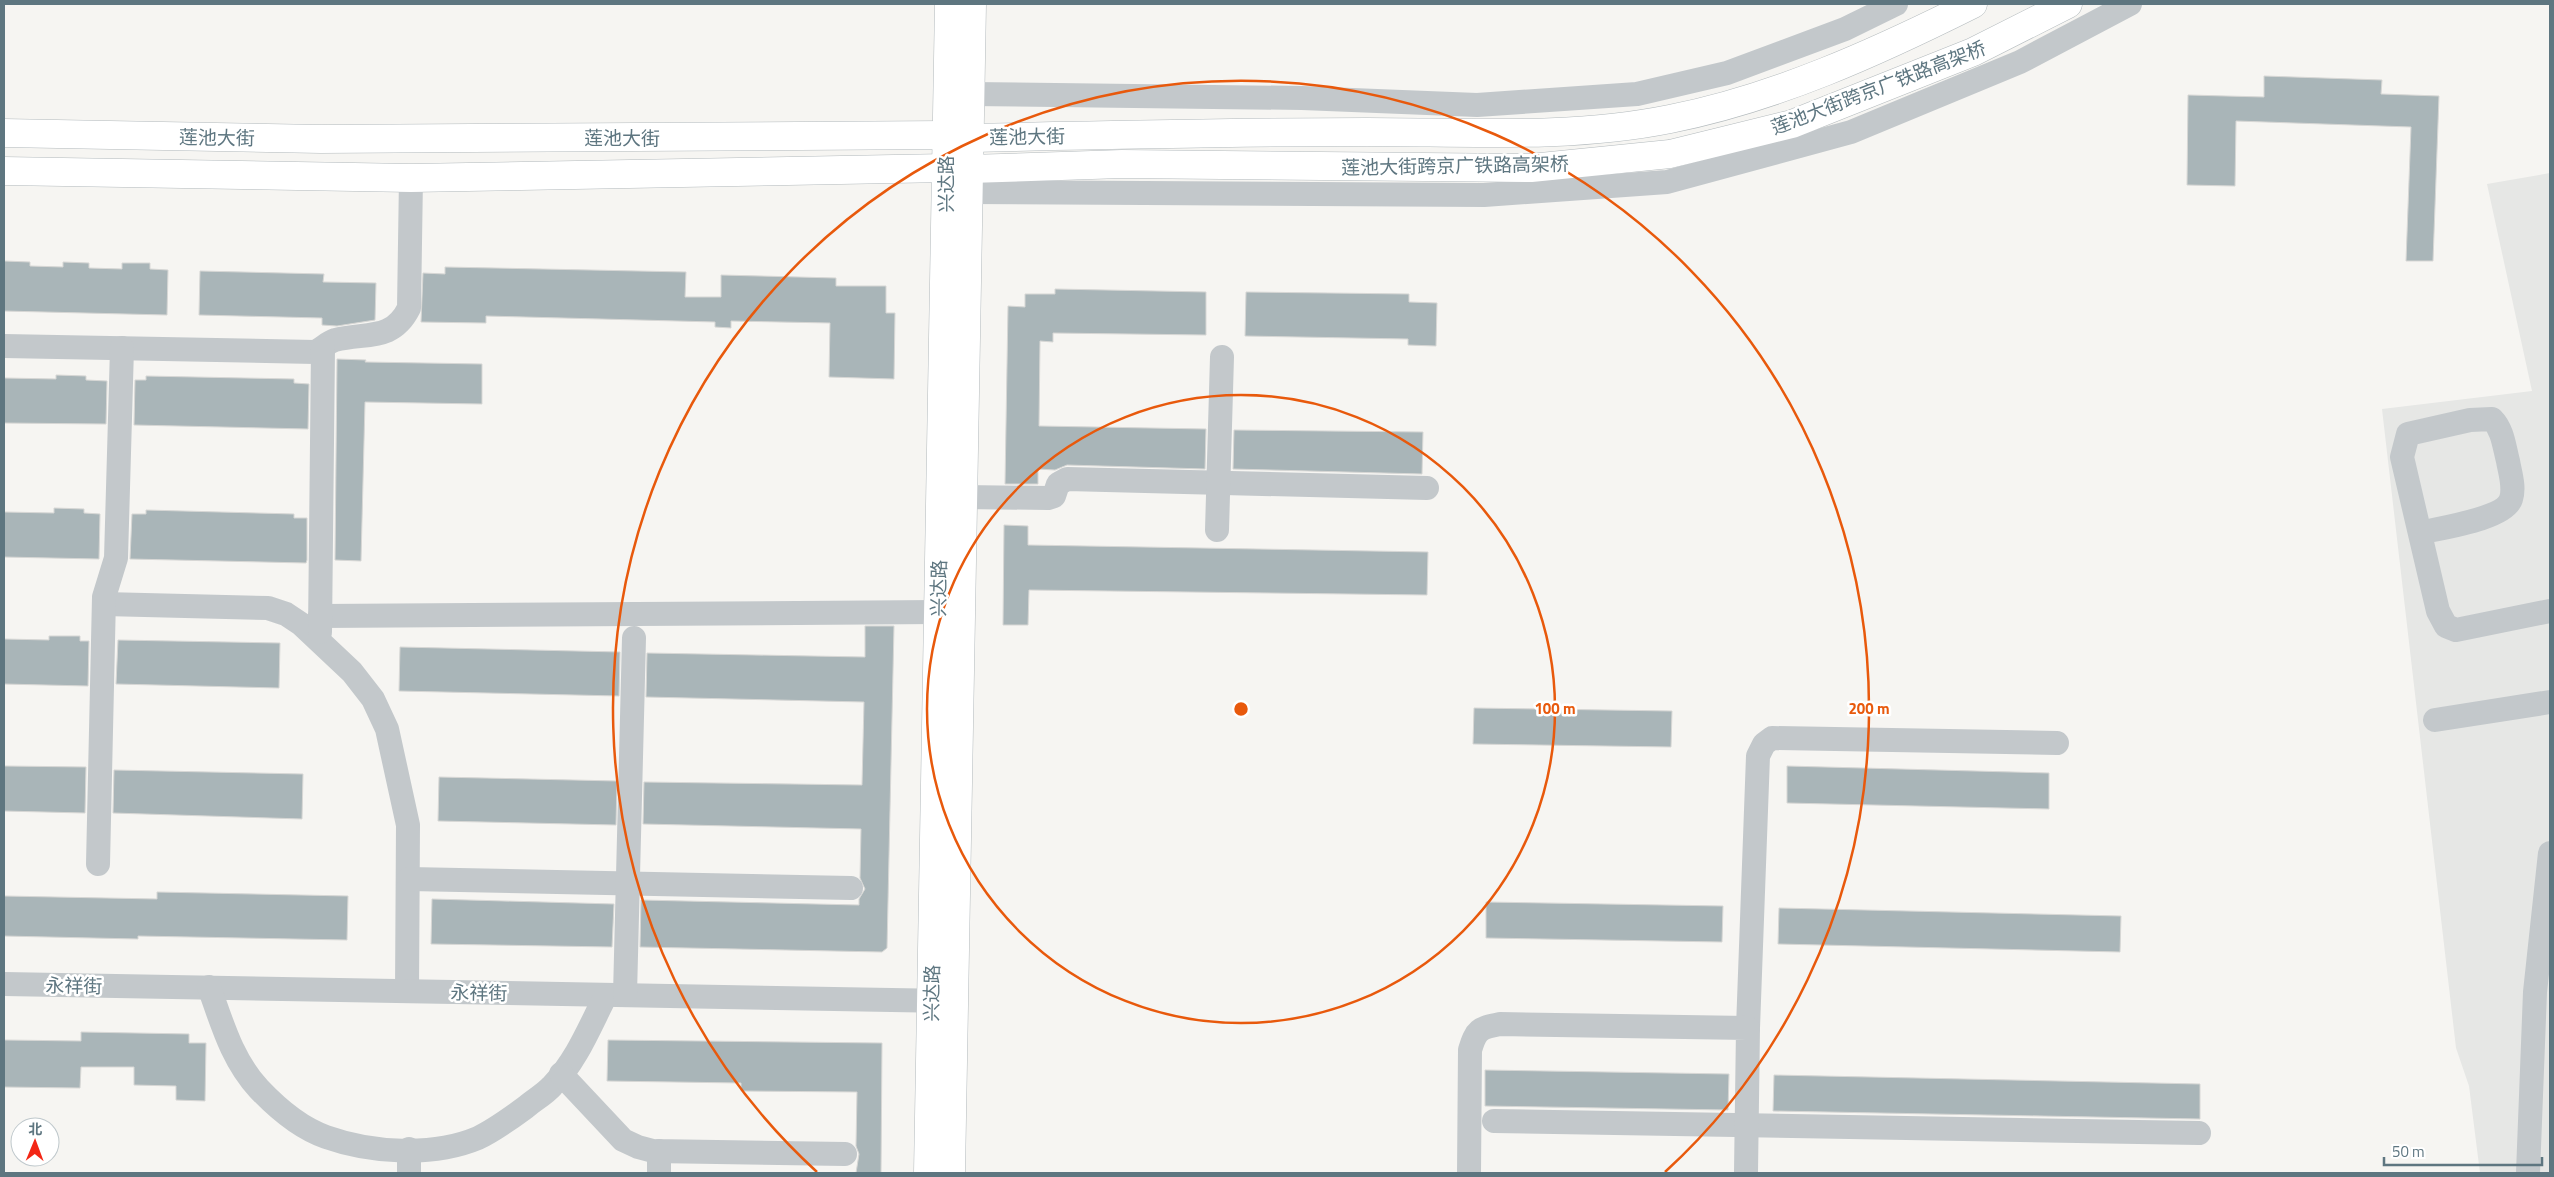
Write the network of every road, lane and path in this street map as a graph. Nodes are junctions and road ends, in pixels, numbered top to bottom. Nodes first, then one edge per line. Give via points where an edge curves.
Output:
1 (949, 4) edge
2 (972, 4) edge
3 (1896, 4) edge
4 (1973, 4) edge
5 (2068, 4) edge
6 (2130, 4) edge
7 (970, 94) junction
8 (1240, 132) joint
9 (4, 134) edge
10 (957, 136) junction
11 (1232, 164) joint
12 (4, 171) edge
13 (961, 176) junction
14 (411, 178) junction
15 (4, 346) edge
16 (122, 348) junction
17 (323, 348) junction
18 (1222, 358) dead end
19 (1219, 483) junction
20 (1427, 488) dead end
21 (963, 497) junction
22 (1217, 530) dead end
23 (2420, 533) junction
24 (104, 604) junction
25 (2550, 611) edge
26 (938, 612) junction
27 (320, 616) junction
28 (634, 638) dead end
29 (320, 641) junction
30 (2550, 702) edge
31 (2435, 720) dead end
32 (2057, 743) dead end
33 (2550, 853) edge
34 (98, 864) dead end
35 (409, 879) junction
36 (628, 884) junction
37 (851, 888) dead end
38 (4, 984) edge
39 (209, 988) junction
40 (407, 991) junction
41 (616, 995) junction
42 (943, 1001) junction
43 (1748, 1028) junction
44 (561, 1074) junction
45 (1494, 1121) dead end
46 (1747, 1124) junction
47 (2199, 1133) dead end
48 (409, 1149) junction
49 (845, 1154) dead end
50 (659, 1162) edge
51 (1746, 1172) edge
52 (409, 1173) edge
53 (928, 1173) edge
54 (952, 1173) edge
55 (1469, 1173) edge
56 (2528, 1173) edge

1 - 10 main road, 兴达路
2 - 7 main road, 兴达路
3 - 7 street via 1845,29 1727,73 1637,94 1477,104 1302,98
4 - 8 main road, 莲池大街跨京广铁路高架桥 via 1892,44 1761,95 1670,119 1568,132
5 - 11 main road, 莲池大街跨京广铁路高架桥 via 1973,52 1792,124 1670,154 1531,168
6 - 13 street via 2020,62 1851,132 1667,182 1484,195
7 - 10 main road, 兴达路
8 - 10 main road, 莲池大街
9 - 10 main road, 莲池大街 via 321,139
10 - 13 main road, 兴达路
11 - 13 main road, 莲池大街 via 1122,164
12 - 14 main road, 莲池大街
13 - 14 main road, 莲池大街
13 - 21 main road, 兴达路
13 - 26 main road, 兴达路
14 - 17 street via 409,308 403,321 390,331 332,340
15 - 16 street
16 - 17 street via 315,352
16 - 24 street via 116,558
17 - 27 street
18 - 19 street
19 - 20 street
19 - 21 street via 1067,479 1058,484 1054,496 1048,498
19 - 22 street
21 - 42 main road, 兴达路
23 - 23 street via 2402,456 2408,434 2470,420 2492,419 2500,426 2510,471 2511,500 2503,509 2489,516
23 - 25 street via 2438,611 2446,626 2456,630
24 - 29 street via 268,608 294,619
24 - 34 street
26 - 27 street
26 - 42 main road, 兴达路
27 - 29 street
28 - 36 street
29 - 35 street via 368,692 387,729 408,825
30 - 31 street
32 - 43 street via 1772,738 1764,744 1758,756
33 - 56 street via 2535,992
35 - 36 street
35 - 40 street
36 - 37 street
36 - 41 street
38 - 39 street, 永祥街
39 - 40 street, 永祥街
39 - 48 street via 238,1061 258,1088 291,1119 324,1137 362,1147
40 - 41 street, 永祥街
41 - 42 street, 永祥街
41 - 44 street
42 - 53 main road, 兴达路
42 - 54 main road, 兴达路
43 - 46 street
43 - 55 street via 1500,1024 1481,1028 1470,1050
44 - 48 street via 552,1086 508,1120 478,1138 443,1148
44 - 50 street via 624,1140
45 - 46 street
46 - 47 street
46 - 51 street
48 - 52 street
49 - 50 street

